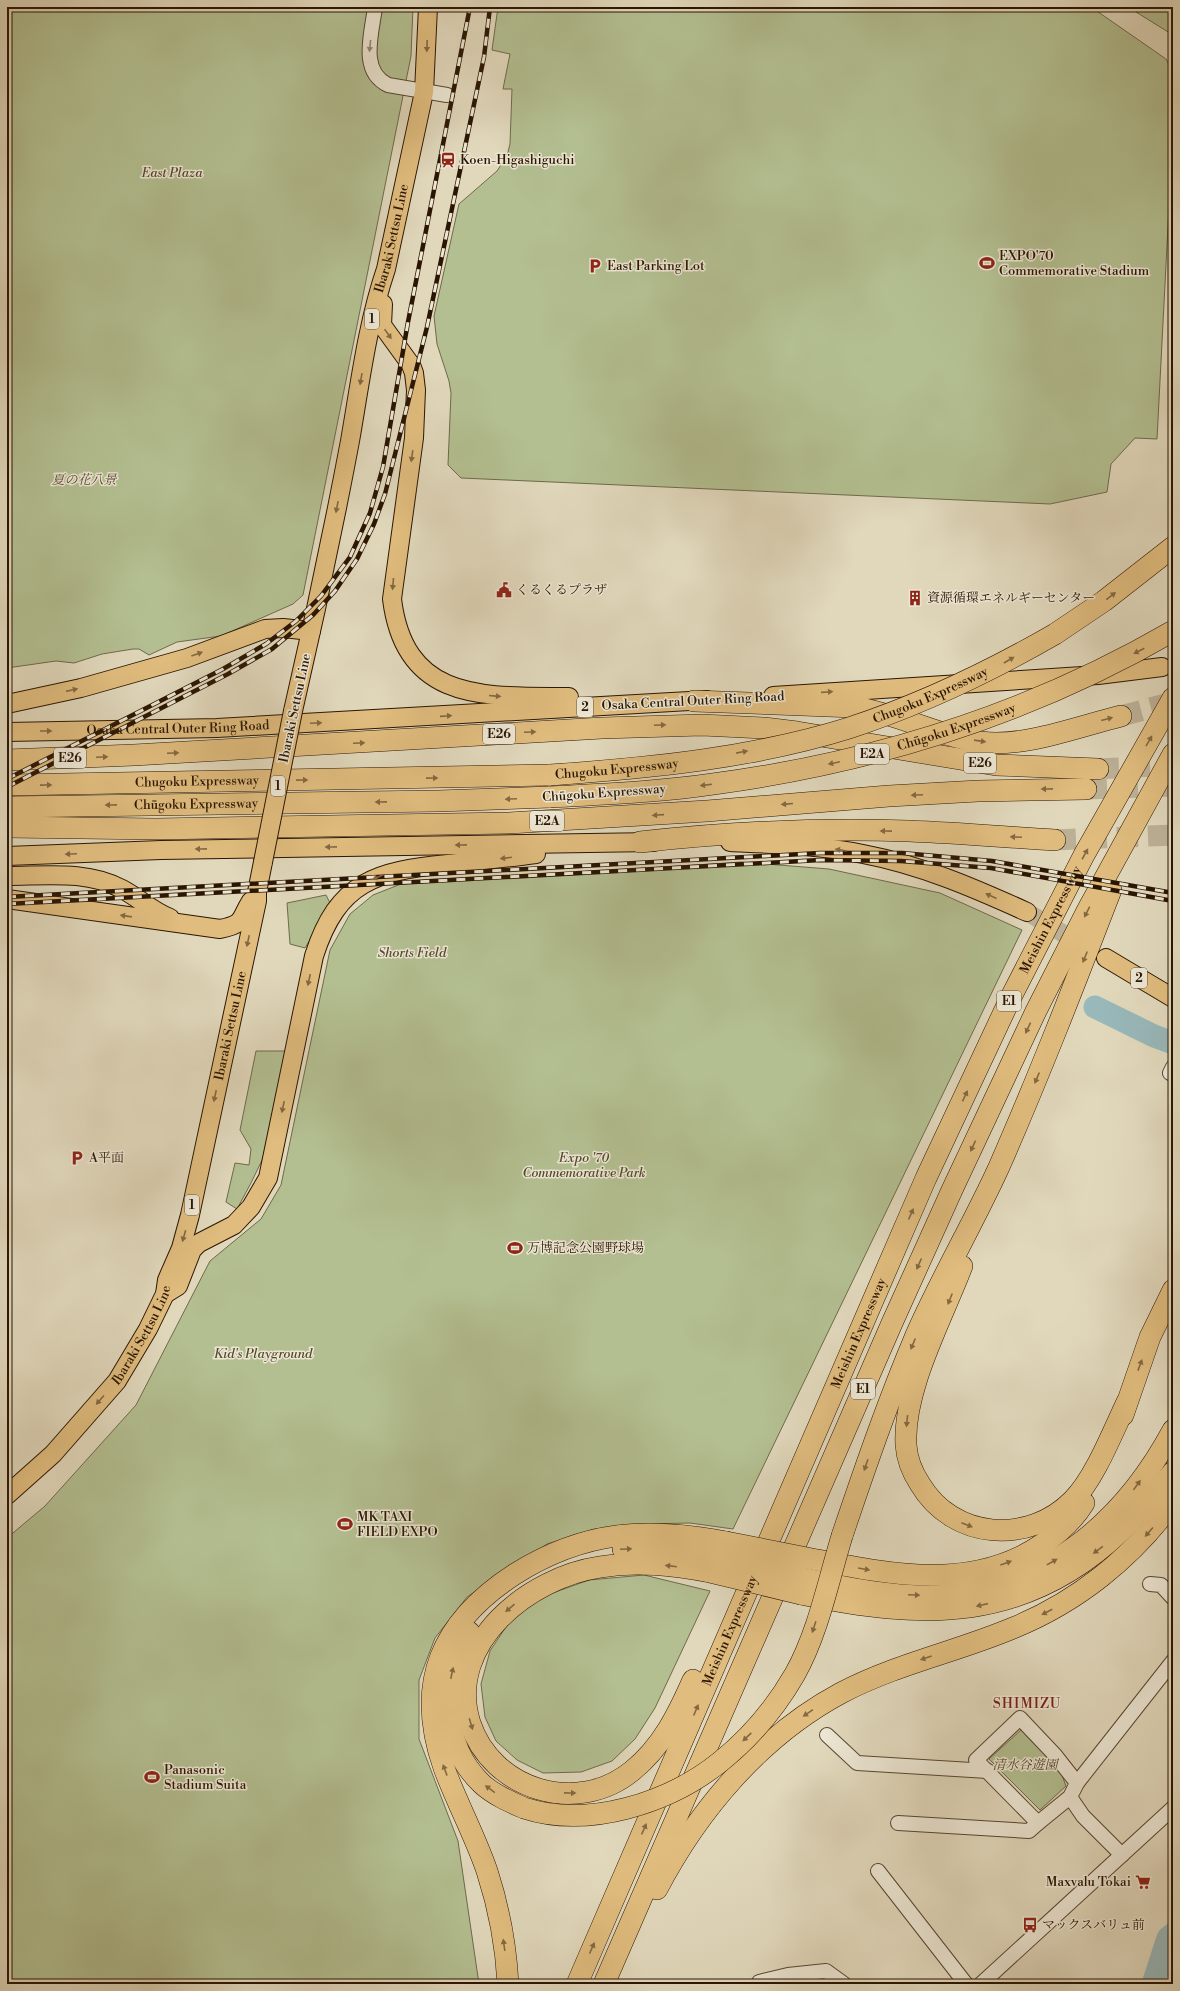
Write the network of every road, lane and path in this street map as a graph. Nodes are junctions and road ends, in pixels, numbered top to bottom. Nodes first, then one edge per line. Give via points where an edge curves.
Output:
1 (374, 7) edge
2 (428, 7) edge
3 (424, 92) junction
4 (447, 95) dead end
5 (386, 269) junction
6 (1173, 547) edge
7 (311, 631) junction
8 (1173, 631) edge
9 (1162, 668) dead end
10 (1173, 698) edge
11 (694, 701) junction
12 (643, 703) junction
13 (7, 704) edge
14 (1121, 716) tunnel mouth
15 (7, 732) edge
16 (1173, 754) edge
17 (7, 760) edge
18 (1098, 769) tunnel mouth
19 (7, 785) edge
20 (1086, 788) tunnel mouth
21 (1145, 804) junction
22 (7, 807) edge
23 (7, 827) edge
24 (1055, 840) tunnel mouth
25 (640, 842) junction
26 (600, 843) junction
27 (7, 856) edge
28 (7, 876) edge
29 (257, 892) junction
30 (7, 899) edge
31 (1027, 912) tunnel mouth
32 (185, 925) junction
33 (1106, 958) dead end
34 (1173, 998) edge
35 (997, 1170) junction
36 (1173, 1290) edge
37 (165, 1294) junction
38 (866, 1313) junction
39 (1127, 1402) junction
40 (1173, 1430) edge
41 (1173, 1472) edge
42 (7, 1495) edge
43 (1173, 1502) edge
44 (603, 1551) junction
45 (719, 1557) junction
46 (806, 1578) junction
47 (1150, 1584) dead end
48 (1173, 1598) edge
49 (478, 1602) junction
50 (1173, 1661) edge
51 (827, 1735) dead end
52 (988, 1771) junction
53 (1078, 1783) junction
54 (1070, 1797) junction
55 (1173, 1808) edge
56 (898, 1823) dead end
57 (1038, 1823) junction
58 (1122, 1855) junction
59 (878, 1871) dead end
60 (508, 1984) edge
61 (577, 1984) edge
62 (604, 1984) edge
63 (613, 1984) edge
64 (758, 1984) edge
65 (844, 1984) edge
66 (966, 1984) edge
67 (981, 1984) edge

1 -> 3 street via 369,57 374,74 388,85
2 -> 3 main road, Ibaraki Settsu Line / 1
3 - 4 street
3 - 5 main road, Ibaraki Settsu Line / 1
5 -> 7 main road, Ibaraki Settsu Line / 1 via 371,323 350,442
5 -> 12 main road via 382,325 411,365 416,390 414,438 392,593 394,616 402,644 433,676 463,690 498,696 593,698
19 -> 6 highway, Chugoku Expressway / E2A, bridge via 550,775 677,763 790,743 848,728 946,692 1002,665 1104,601
13 -> 7 main road via 81,688 180,660 265,629
7 - 29 main road, Ibaraki Settsu Line / 1, bridge
8 -> 22 highway, Chūgoku Expressway / E2A, bridge via 1101,670 1004,713 959,729 809,769 712,784 550,797
11 -> 9 main road, Osaka Central Outer Ring Road / 2 via 1098,675
38 -> 10 highway, Meishin Expressway / E1 via 1010,999 1084,856
11 - 12 main road, Osaka Central Outer Ring Road / 2
11 -> 14 highway via 877,711 966,739 999,743 1032,738
15 -> 12 main road, Osaka Central Outer Ring Road / 2 via 224,728
16 - 21 highway, Meishin Expressway / E1
17 -> 18 highway, E26 via 142,755 602,728 702,725 797,732 996,765
20 -> 23 highway, E2A via 889,796 707,812 509,823 156,829
21 -> 35 highway via 1059,1026
21 -> 62 highway, Meishin Expressway / E1 via 1036,1011 952,1190
24 -> 25 highway via 860,830 725,834
25 - 26 main road
31 -> 25 main road via 938,874 864,854 777,844
26 -> 27 main road via 161,850
26 -> 37 main road via 548,853 414,867 392,872 366,883 343,899 325,925 314,956 268,1178 251,1207 234,1225 192,1250 178,1286
28 - 32 main road via 72,876 98,880 123,889 163,915
29 - 32 main road via 243,919 237,924 220,929
29 -> 37 main road, Ibaraki Settsu Line / 1 via 190,1214 181,1248 167,1280
32 -> 30 main road
33 - 34 main road, 2
35 -> 39 highway via 950,1299 921,1366 911,1399 906,1446 915,1477 943,1512 968,1526 1002,1531 1038,1524 1057,1514 1080,1492
35 -> 44 highway, bridge via 917,1334 891,1396 842,1536 814,1630 795,1673 769,1713 720,1762 674,1789 638,1805 578,1817 541,1813 510,1802 483,1784 473,1774 458,1748 449,1717 450,1683 454,1662 462,1644 482,1614 512,1589 563,1563
39 -> 36 highway via 1150,1337
37 -> 42 main road, Ibaraki Settsu Line / 1 via 145,1335 117,1381 53,1454
45 -> 38 highway via 583,1570 555,1580 513,1606 488,1630 479,1645 469,1674 467,1703 470,1721 482,1749 494,1763 522,1783 539,1790 575,1793 591,1791 620,1780 633,1771 660,1743 682,1706 777,1488
61 -> 38 highway, Meishin Expressway / E1
46 -> 39 highway via 867,1570 934,1576 978,1572 1017,1559 1063,1529 1081,1508 1106,1467
46 -> 40 highway via 874,1592 932,1596 981,1589 1019,1577 1062,1556 1098,1530 1160,1455
41 -> 46 highway via 1135,1518 1106,1545 1064,1574 1014,1596 959,1610 866,1606
43 -> 63 highway via 1143,1540 1122,1560 1068,1600 1012,1628 865,1681 791,1725 727,1785 709,1808 663,1879
44 -> 45 highway via 662,1549
44 - 49 highway via 541,1567
45 - 46 highway, bridge
45 - 46 highway, bridge
45 - 49 highway via 690,1536 606,1536 556,1552 527,1567
47 - 48 street via 1161,1585
60 -> 49 highway via 505,1946 495,1896 479,1850 444,1767 431,1709 432,1691 440,1658 456,1628
50 - 53 street
51 - 52 street via 857,1763
52 - 53 street via 976,1760 1020,1718
52 - 57 street
53 - 54 street
54 - 57 street
54 - 58 street via 1083,1816
55 - 58 street
56 - 57 street via 1029,1831
58 - 67 street
59 - 66 street
64 - 65 street via 788,1975 826,1971

